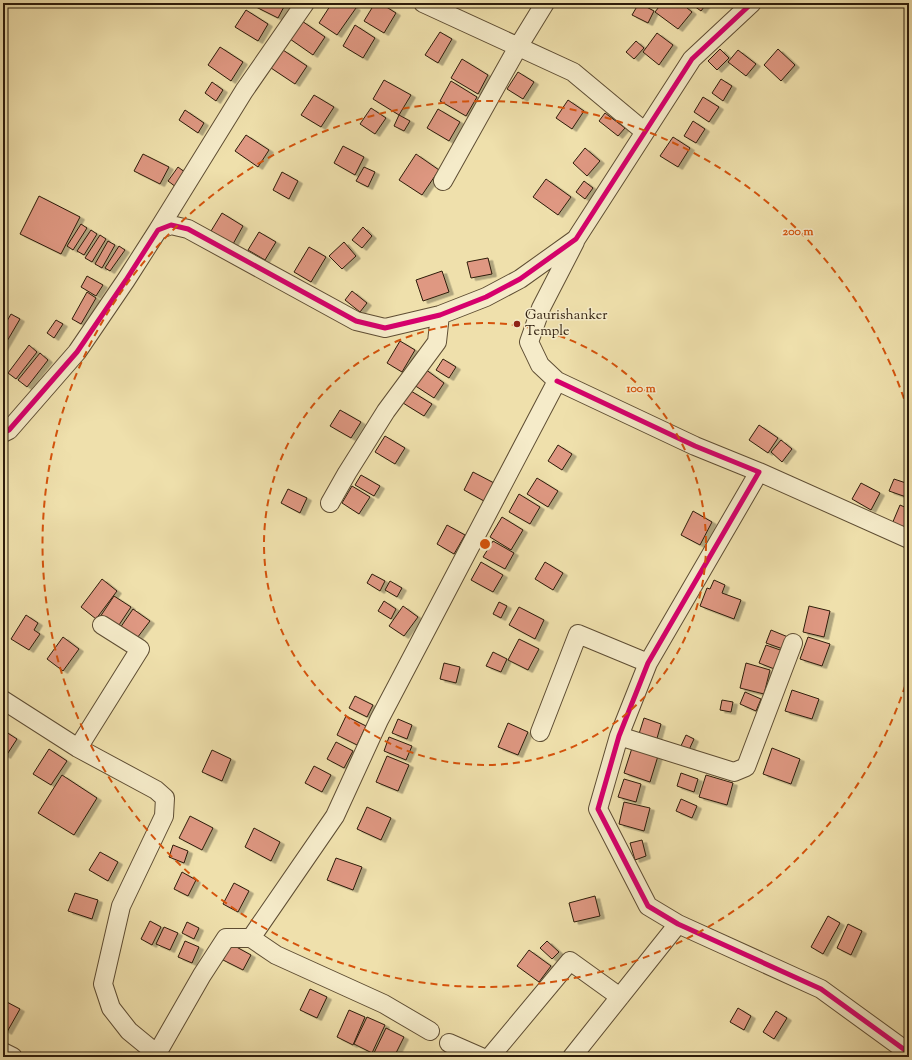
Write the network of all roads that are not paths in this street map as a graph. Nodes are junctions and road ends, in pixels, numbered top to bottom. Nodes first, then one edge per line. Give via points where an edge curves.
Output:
1 (304, 3) edge
2 (423, 3) edge
3 (545, 3) edge
4 (752, 3) edge
5 (518, 47) junction
6 (645, 132) junction
7 (443, 181) dead end
8 (158, 230) junction
9 (576, 239) junction
10 (440, 315) junction
11 (557, 381) junction
12 (3, 433) edge
13 (759, 472) junction
14 (330, 503) dead end
15 (909, 539) edge
16 (102, 626) dead end
17 (793, 642) dead end
18 (648, 663) junction
19 (3, 700) edge
20 (540, 732) dead end
21 (619, 736) junction
22 (78, 748) junction
23 (678, 924) junction
24 (251, 938) junction
25 (620, 997) junction
26 (430, 1031) dead end
27 (449, 1043) dead end
28 (3, 1052) edge
29 (909, 1053) edge
30 (156, 1055) edge
31 (13, 1057) edge
32 (481, 1057) edge
33 (490, 1057) edge
34 (572, 1057) edge

1 - 8 street via 244,91
2 - 5 street
3 - 5 street
4 - 6 street via 692,59
5 - 6 street via 573,72
5 - 7 street
6 - 9 street
8 - 10 street via 171,225 188,229 356,321 385,328
8 - 12 street via 77,352 9,430
9 - 10 street via 520,280
9 - 11 street via 541,308 530,342 540,365
10 - 14 street via 437,342 386,411
11 - 13 street via 695,446
11 - 24 street via 379,720 335,816
13 - 15 street
13 - 18 street
16 - 22 street via 140,649
17 - 21 street via 746,767 734,772
18 - 20 street via 578,634
18 - 21 street
19 - 22 street
21 - 23 street via 598,809 648,906
22 - 30 street via 156,790 165,798 164,816 121,906 103,984 111,1008 129,1031
23 - 25 street
23 - 29 street via 821,989
24 - 26 street via 276,955 384,1004
24 - 30 street via 226,938
25 - 33 street via 570,961
25 - 34 street
27 - 32 street
28 - 31 street

